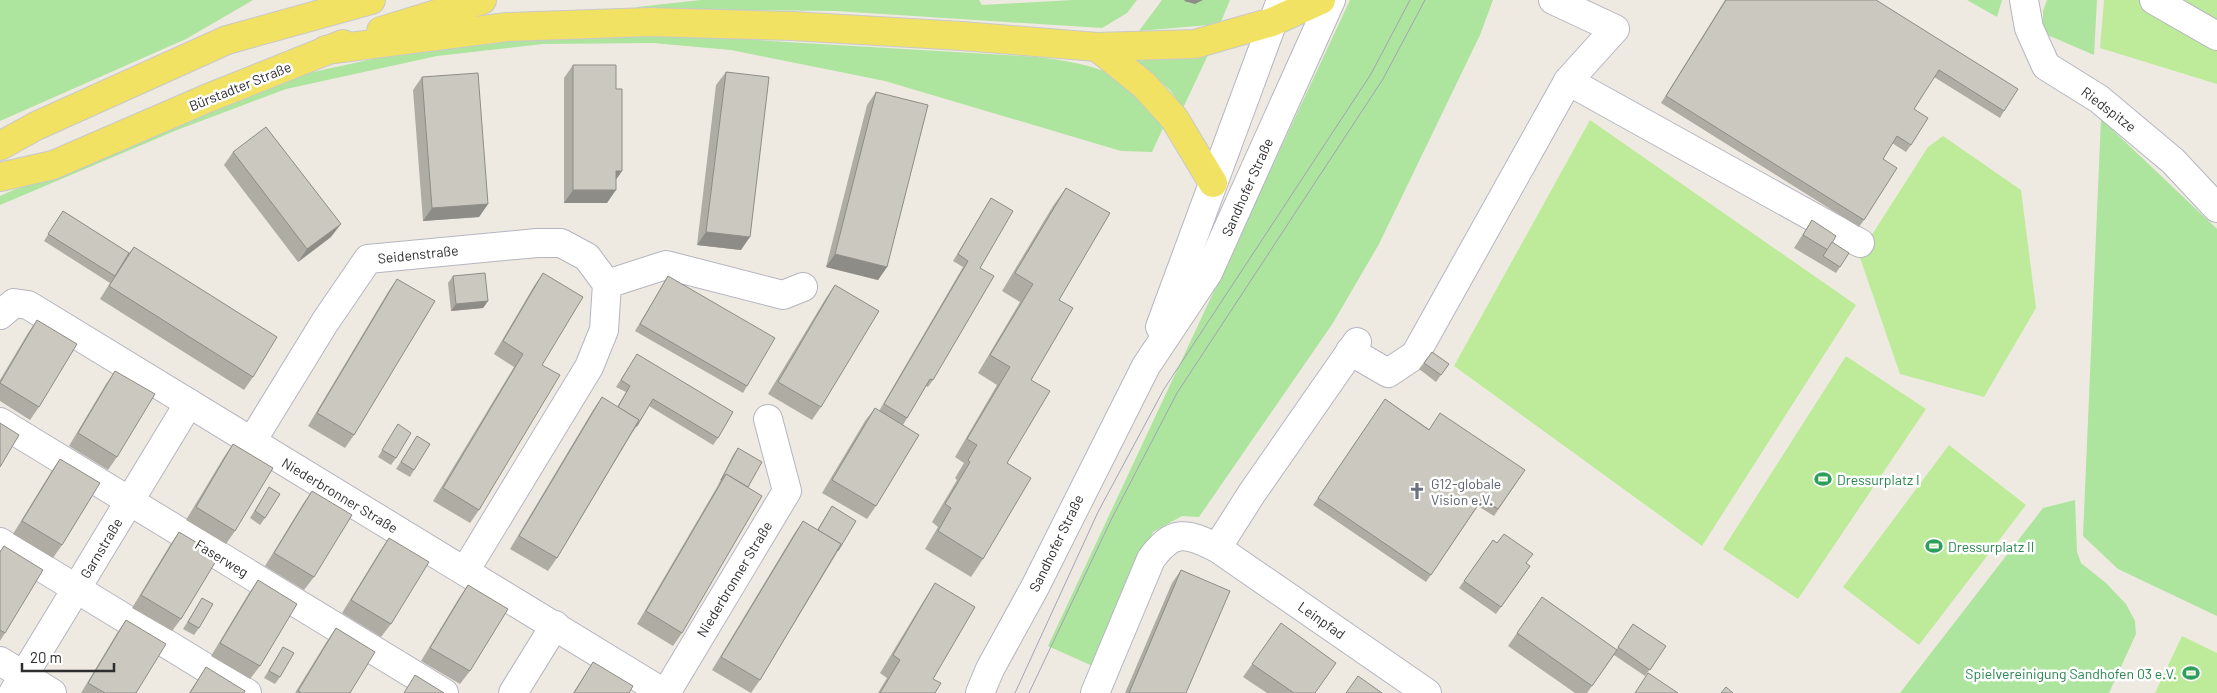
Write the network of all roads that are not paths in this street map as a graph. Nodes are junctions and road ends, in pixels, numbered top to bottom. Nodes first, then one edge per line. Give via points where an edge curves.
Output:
1 (294, 0) edge
2 (371, 0) edge
3 (482, 0) edge
4 (1321, 0) edge
5 (1331, 0) edge
6 (1553, 0) edge
7 (2024, 0) edge
8 (2154, 0) edge
9 (1277, 11) edge
10 (2217, 36) edge
11 (227, 40) junction
12 (1097, 47) junction
13 (326, 50) junction
14 (1568, 81) junction
15 (0, 146) edge
16 (0, 177) edge
17 (1212, 183) junction
18 (2217, 208) edge
19 (1860, 243) dead end
20 (607, 284) junction
21 (804, 287) dead end
22 (7, 310) edge
23 (1146, 366) junction
24 (189, 403) junction
25 (768, 419) dead end
26 (0, 422) edge
27 (252, 441) junction
28 (130, 501) junction
29 (0, 542) edge
30 (1217, 548) junction
31 (466, 571) junction
32 (76, 589) junction
33 (555, 625) junction
34 (0, 661) edge
35 (18, 684) edge
36 (52, 693) edge
37 (247, 693) edge
38 (444, 693) edge
39 (514, 693) edge
40 (665, 693) edge
41 (980, 693) edge
42 (1095, 693) edge
43 (1427, 693) edge

1 - 11 main road
2 - 11 main road
3 - 13 main road, Bürstadter Straße
4 - 9 main road
5 - 23 street, Sandhofer Straße via 1208,273
6 - 14 street via 1614,29
7 - 18 street, Riedspitze via 2029,28 2046,66 2106,105 2173,161
8 - 10 street
9 - 12 main road via 1195,44
9 - 17 street, Sandhofer Straße
11 - 15 main road via 36,126
12 - 13 main road via 792,26 649,22 507,28
12 - 17 main road via 1144,85 1174,118
13 - 16 main road, Bürstadter Straße via 53,165
14 - 19 street
14 - 30 street via 1415,356 1388,373 1353,346
17 - 23 street, Sandhofer Straße
20 - 21 street via 666,265 783,295
20 - 27 street, Seidenstraße via 587,257 561,243 368,259
20 - 31 street via 604,330 589,367
22 - 24 street, Niederbronner Straße via 28,305
23 - 41 street, Sandhofer Straße via 1035,587 1004,640
24 - 27 street, Niederbronner Straße
24 - 28 street, Garnstraße
25 - 40 street, Niederbronner Straße via 787,491
26 - 28 street, Faserweg
27 - 31 street, Niederbronner Straße
28 - 32 street, Garnstraße
28 - 38 street, Faserweg
29 - 32 street
30 - 42 street via 1194,536 1177,537 1161,545 1151,559
30 - 43 street, Leinpfad
31 - 33 street, Niederbronner Straße
32 - 35 street, Garnstraße
32 - 37 street
33 - 39 street
33 - 40 street, Niederbronner Straße
34 - 35 street
35 - 36 street

